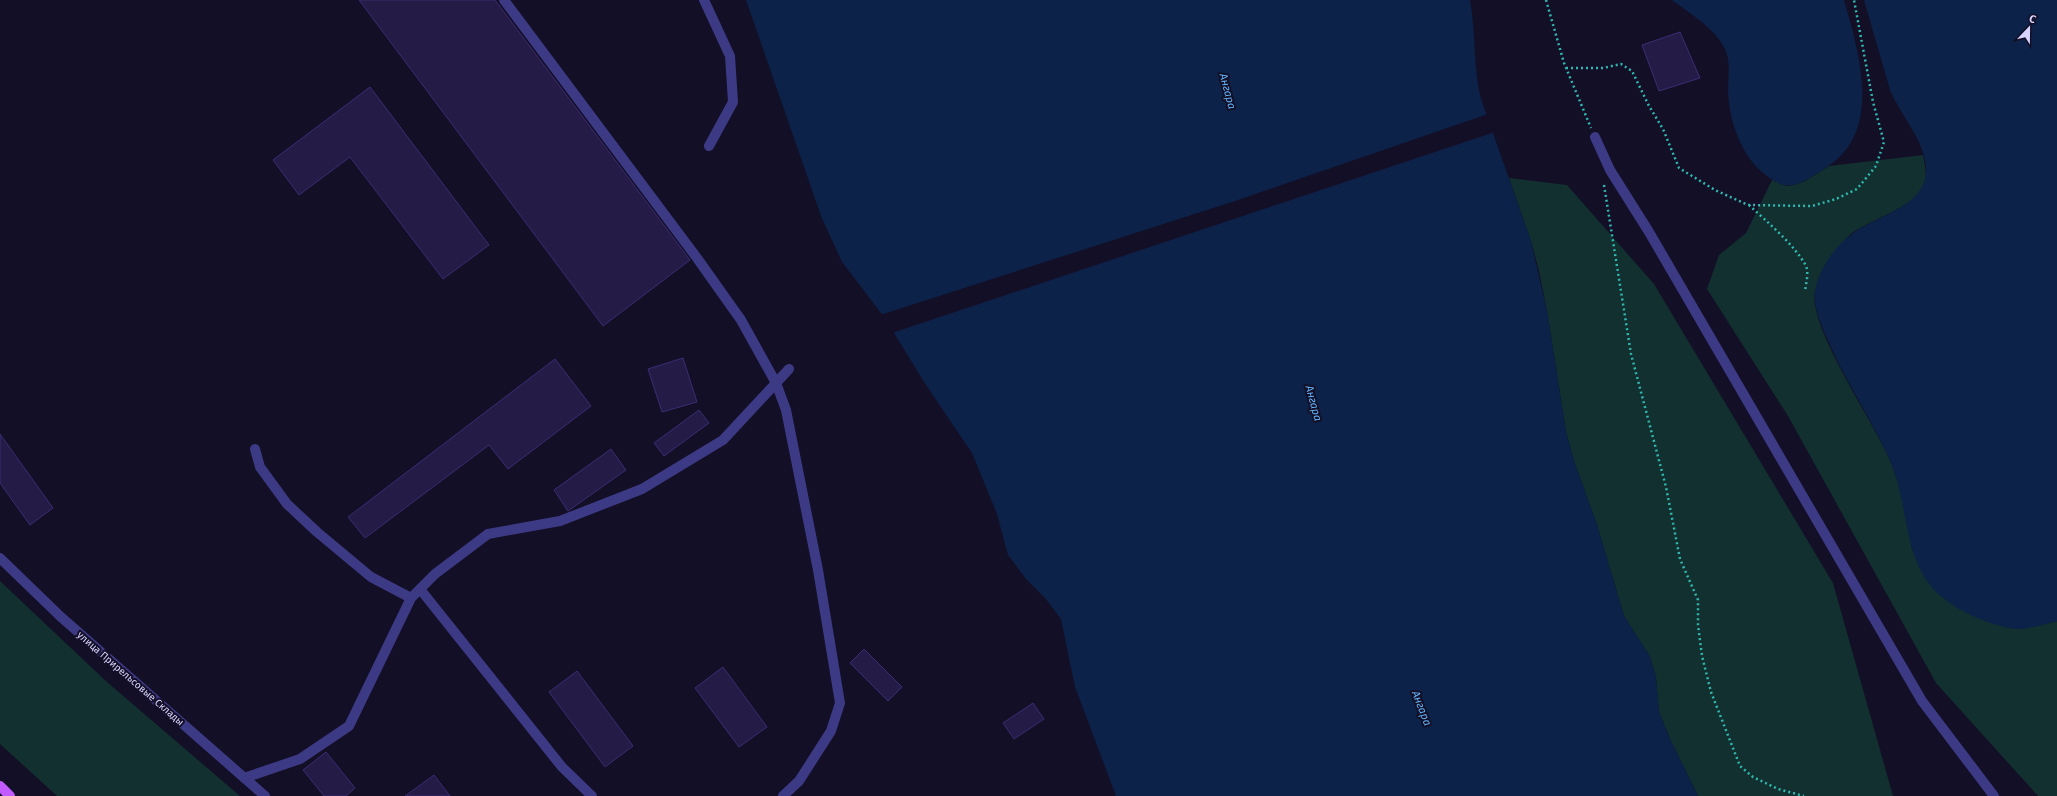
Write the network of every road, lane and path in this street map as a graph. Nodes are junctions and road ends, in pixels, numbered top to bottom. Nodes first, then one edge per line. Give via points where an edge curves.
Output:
1 (504, 0) edge
2 (704, 0) edge
3 (1546, 0) edge
4 (1854, 0) edge
5 (1566, 68) junction
6 (1595, 137) joint
7 (709, 146) dead end
8 (1603, 180) dead end
9 (1748, 205) junction
10 (1805, 291) dead end
11 (789, 369) dead end
12 (776, 383) junction
13 (255, 449) dead end
14 (0, 558) edge
15 (420, 589) junction
16 (411, 598) junction
17 (244, 778) junction
18 (0, 786) edge
19 (10, 796) edge
20 (265, 796) edge
21 (592, 796) edge
22 (784, 796) edge
23 (1804, 796) edge
24 (1994, 796) edge

1 - 12 street via 737,314
2 - 7 street via 730,56 732,102
3 - 5 path
4 - 9 path via 1873,102 1884,142 1876,166 1857,189 1836,199 1812,206
5 - 6 path
5 - 9 path via 1603,68 1621,64 1632,70 1649,106 1664,129 1678,168 1715,190
6 - 24 street via 1610,170 1649,232 1922,701
8 - 23 path via 1631,354 1666,487 1680,558 1698,600 1702,656 1711,692 1740,766 1753,777 1778,789
9 - 10 path via 1783,236 1806,267
11 - 12 street
12 - 15 street via 723,440 642,489 560,521 488,534 435,574
12 - 22 street via 786,410 818,570 840,703 831,731 799,781
13 - 16 street via 260,468 287,504 371,577
14 - 17 street, улица Прирельсовые Склады via 61,617
15 - 16 street
15 - 21 street via 562,767
16 - 17 street via 349,726 300,759
17 - 20 street, улица Прирельсовые Склады
18 - 19 main road

